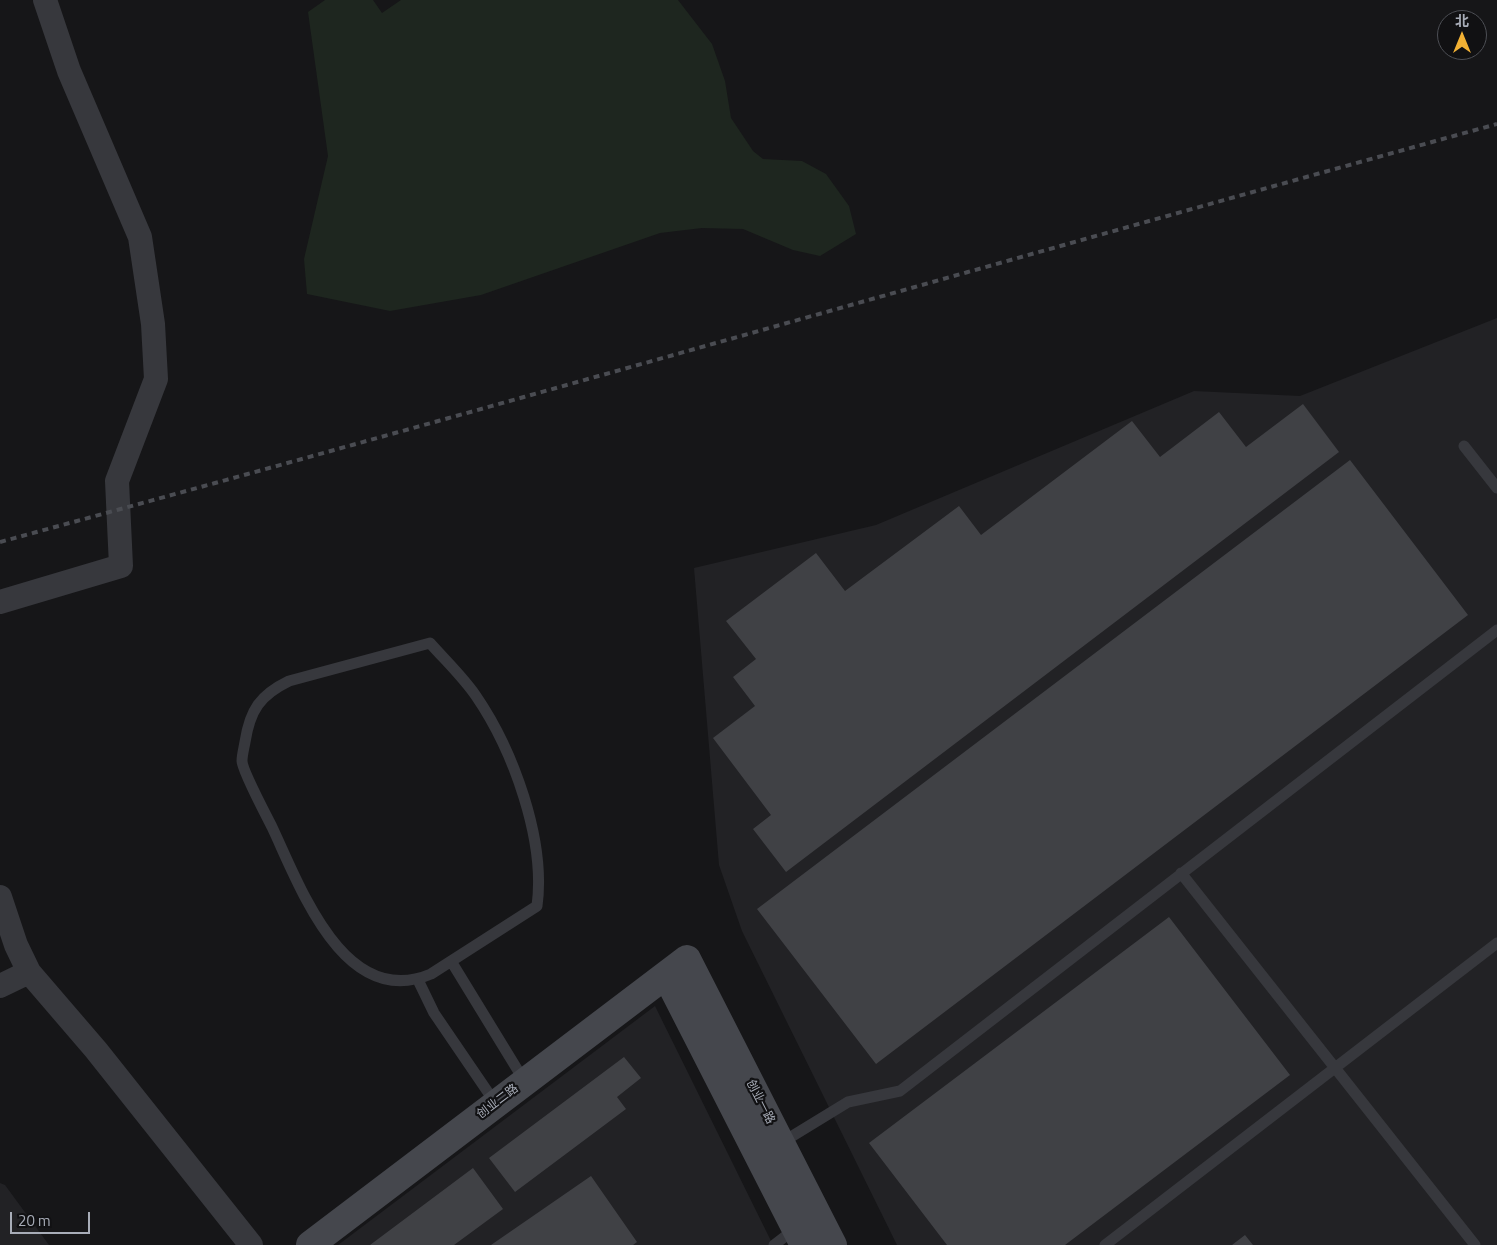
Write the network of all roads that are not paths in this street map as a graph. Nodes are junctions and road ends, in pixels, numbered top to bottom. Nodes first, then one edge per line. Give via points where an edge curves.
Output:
1 (45, 0) edge
2 (1464, 446) dead end
3 (1497, 488) edge
4 (0, 602) edge
5 (1497, 630) edge
6 (1181, 873) junction
7 (0, 897) edge
8 (1497, 943) edge
9 (451, 962) junction
10 (677, 967) junction
11 (29, 972) junction
12 (418, 980) junction
13 (0, 986) edge
14 (1335, 1068) junction
15 (525, 1082) junction
16 (496, 1104) junction
17 (781, 1143) junction
18 (800, 1237) edge
19 (251, 1245) edge
20 (310, 1245) edge
21 (774, 1245) edge
22 (833, 1245) edge
23 (1105, 1245) edge
24 (1475, 1245) edge

1 - 4 street via 69,71 140,237 153,324 156,379 117,481 121,566
2 - 3 lane
5 - 6 lane
6 - 14 lane
6 - 17 lane via 900,1090 848,1102
7 - 11 street
8 - 14 lane
9 - 12 lane
9 - 12 lane via 537,906 540,887 537,852 525,802 512,767 476,695 430,644 289,681 277,687 256,706 248,720 242,762 310,909 351,962 372,976 403,982
9 - 15 lane
10 - 15 street, 创业二路
10 - 17 street, 创业一路
10 - 18 street, 创业一路
11 - 13 street
11 - 19 street via 96,1050
12 - 16 lane via 434,1013
14 - 23 lane
14 - 24 lane
15 - 16 street, 创业二路
16 - 20 street, 创业二路
17 - 22 street, 创业一路
18 - 21 lane

